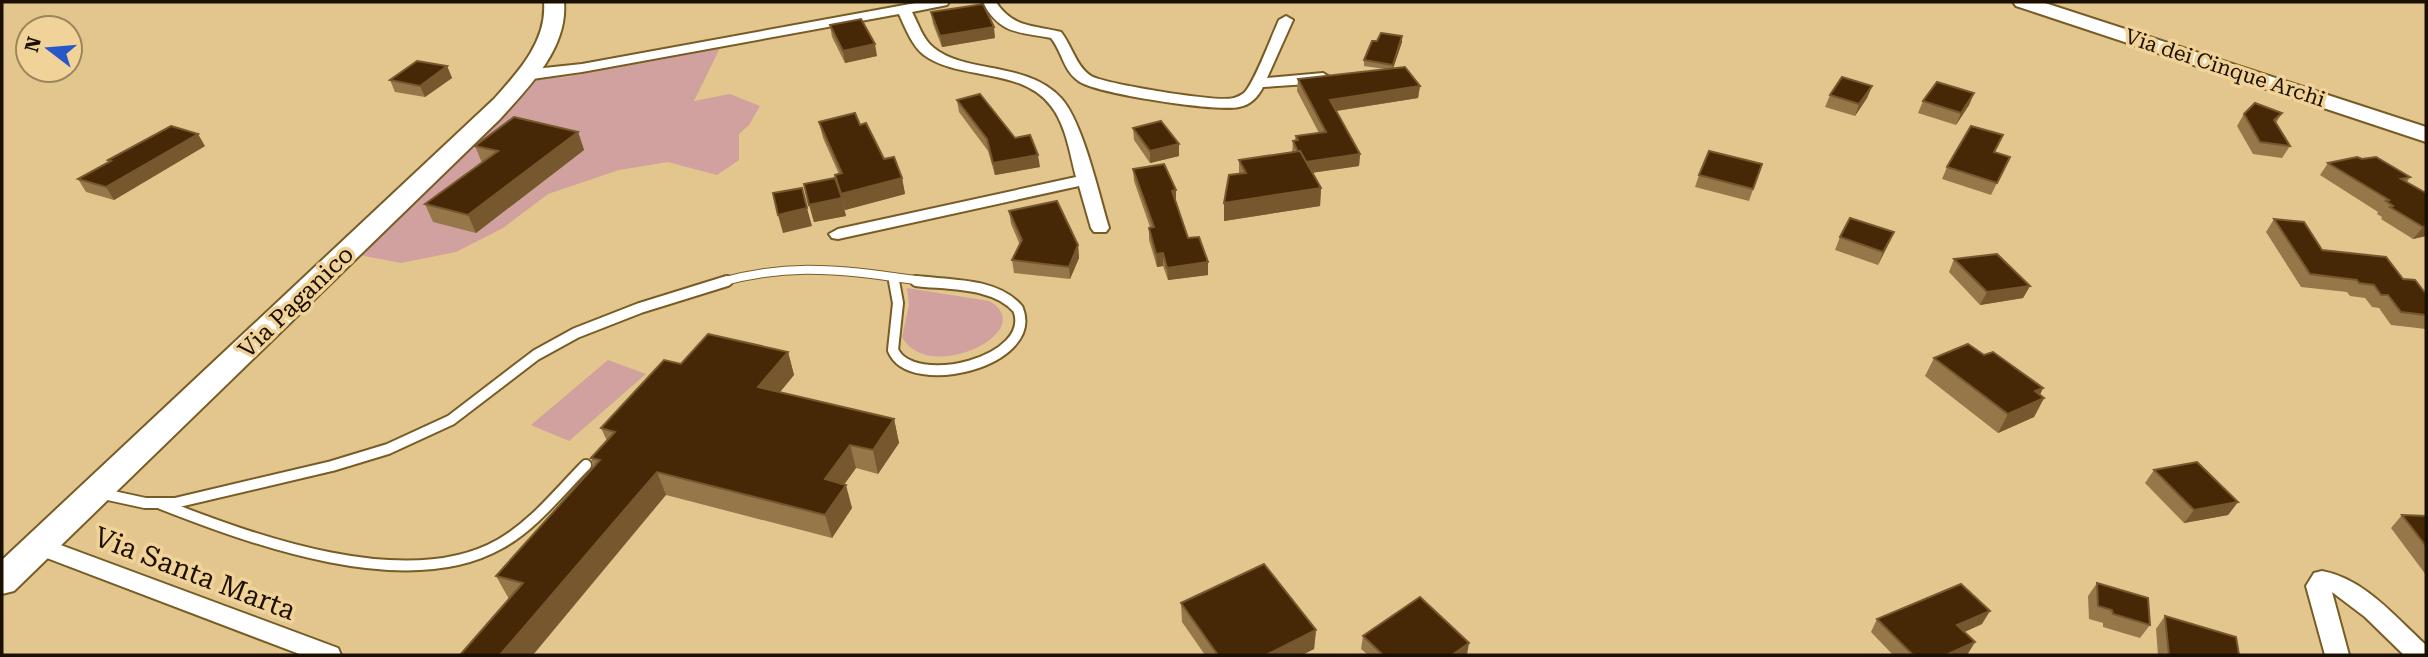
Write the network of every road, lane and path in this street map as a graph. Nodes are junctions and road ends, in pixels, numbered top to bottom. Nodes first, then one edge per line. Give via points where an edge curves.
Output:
1 (942, 2) edge
2 (989, 2) edge
3 (2023, 2) edge
4 (555, 7) edge
5 (902, 9) junction
6 (1286, 20) dead end
7 (525, 75) junction
8 (1339, 77) edge
9 (1258, 83) junction
10 (2426, 135) edge
11 (1085, 180) junction
12 (1100, 228) dead end
13 (838, 234) dead end
14 (893, 277) junction
15 (586, 465) dead end
16 (96, 493) junction
17 (160, 504) junction
18 (39, 546) junction
19 (2, 581) edge
20 (329, 655) edge
21 (2337, 655) edge
22 (2420, 655) edge

1 - 5 street
2 - 9 street via 1008,25 1056,35 1075,71 1099,84 1224,105 1248,97
3 - 10 street, Via dei Cinque Archi
4 - 7 street, Via Paganico via 546,43
5 - 7 street
5 - 11 street via 929,52 1006,75 1052,99 1065,114
6 - 9 street
7 - 16 street, Via Paganico via 478,128
8 - 9 street
11 - 12 street
11 - 13 street
14 - 14 lane via 1001,296 1018,308 1018,333 1002,352 975,364 947,370 907,364 893,353 898,309
14 - 17 lane via 803,268 723,282 576,332 455,417 406,443
15 - 17 lane via 503,543 473,557 418,564 307,554
16 - 17 lane
16 - 18 street, Via Paganico
18 - 19 street, Via Paganico
18 - 20 street, Via Santa Marta
21 - 22 street via 2319,592 2322,580 2344,588

